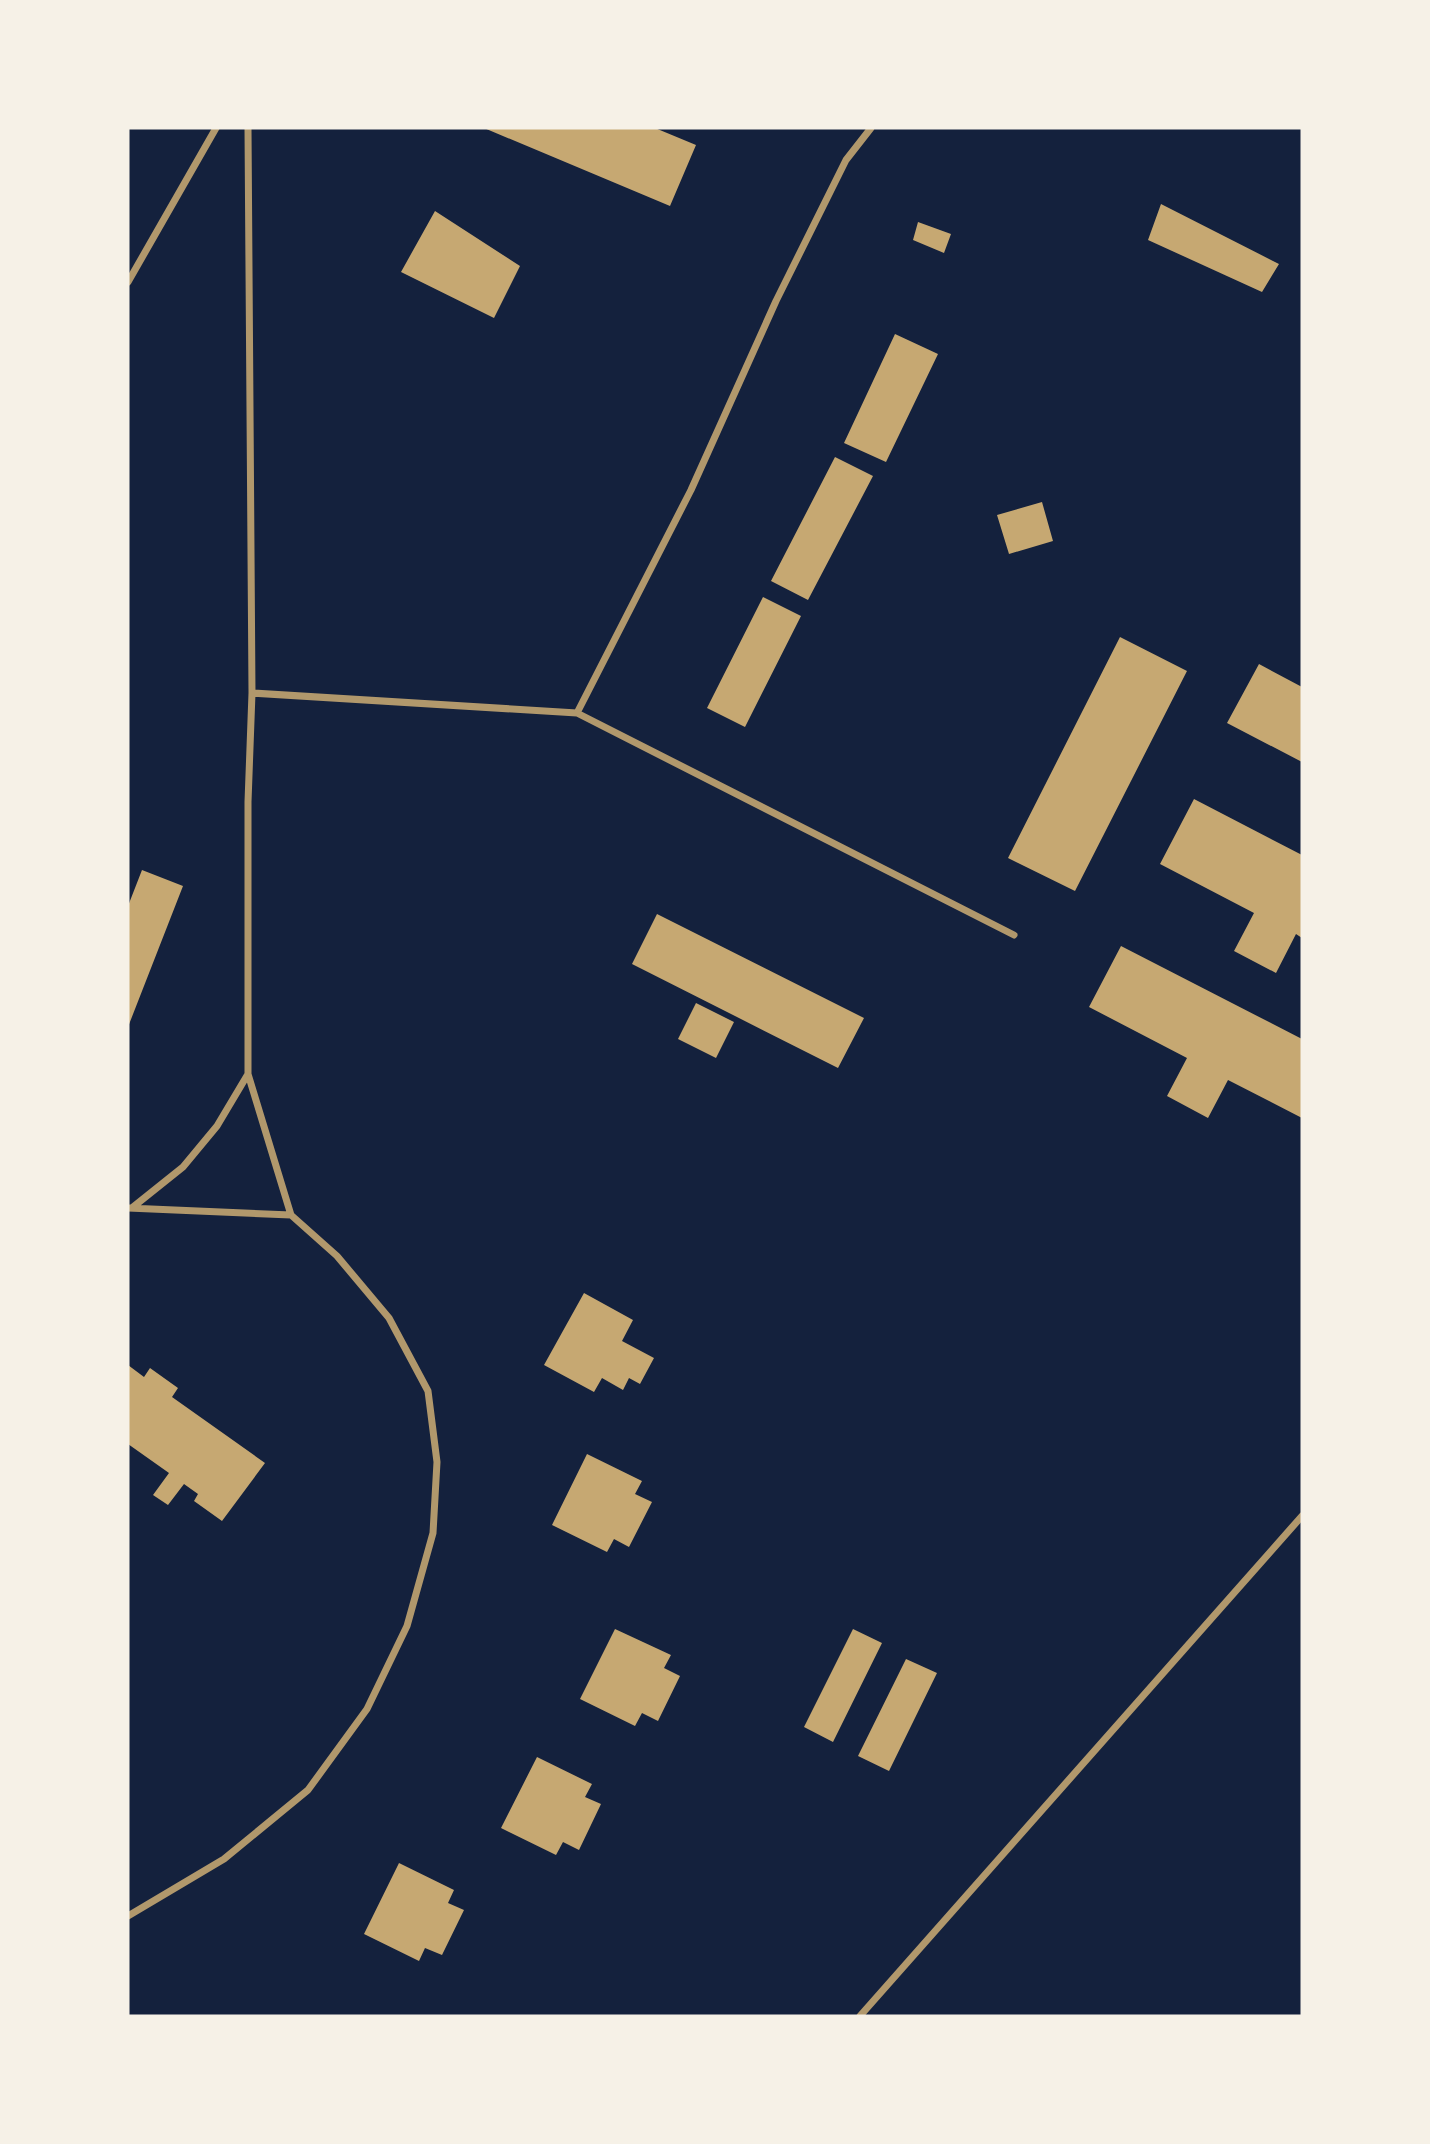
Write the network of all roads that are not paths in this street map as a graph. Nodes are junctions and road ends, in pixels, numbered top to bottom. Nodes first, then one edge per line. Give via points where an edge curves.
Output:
1 (216, 128) edge
2 (248, 128) edge
3 (871, 128) edge
4 (128, 282) edge
5 (253, 693) junction
6 (577, 713) junction
7 (1014, 935) dead end
8 (248, 1073) junction
9 (130, 1207) edge
10 (291, 1215) junction
11 (1302, 1516) edge
12 (128, 1916) edge
13 (860, 2016) edge

1 - 4 street
2 - 5 street
3 - 6 street via 846,159 691,490
5 - 6 street
5 - 8 street via 248,802
6 - 7 street
8 - 9 street via 217,1126 183,1167
8 - 10 street
9 - 10 street
10 - 12 street via 337,1256 389,1318 428,1391 437,1462 433,1533 407,1626 367,1709 308,1790 225,1859
11 - 13 street

